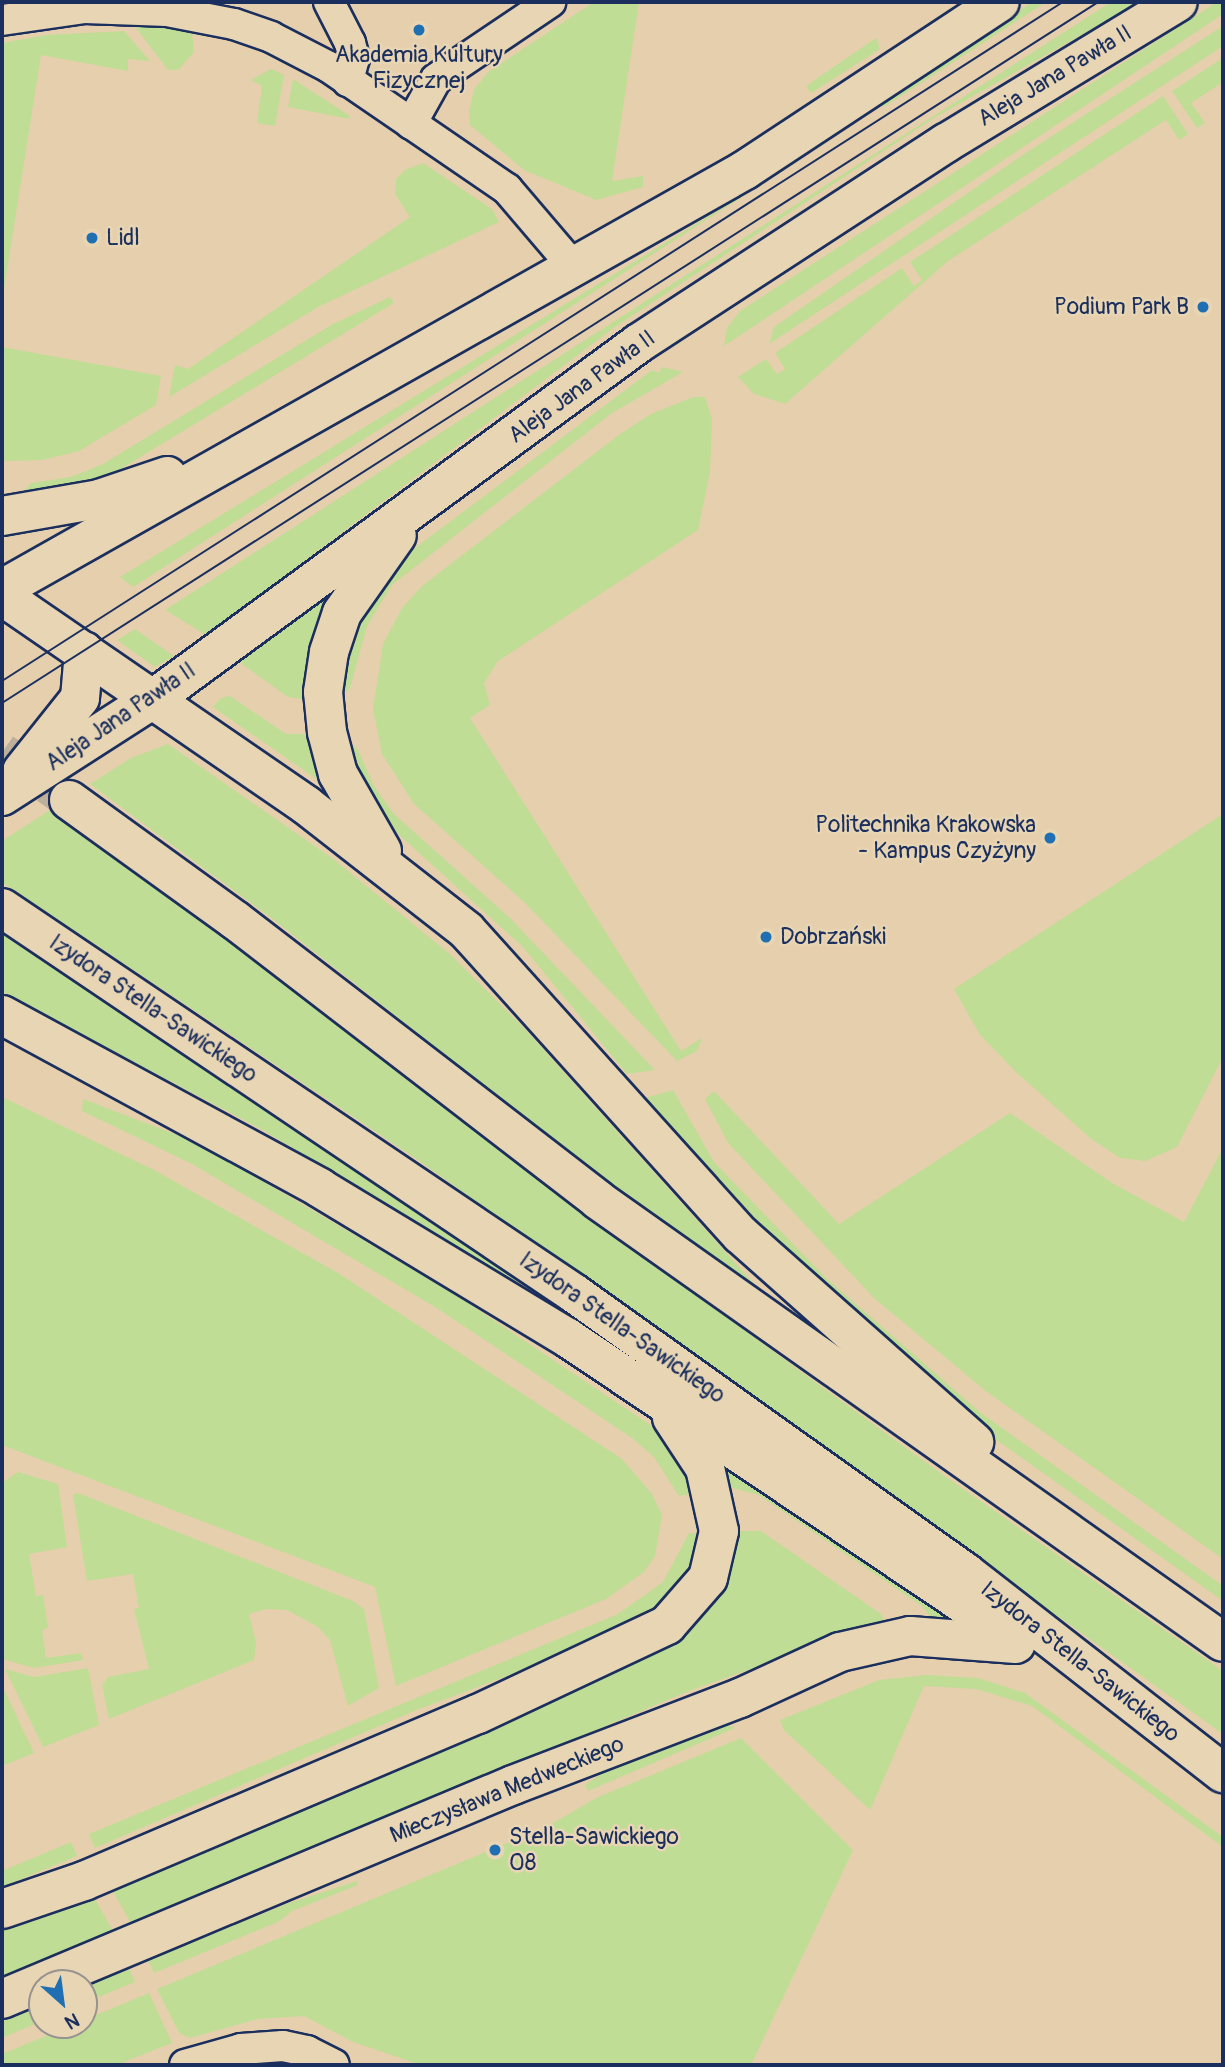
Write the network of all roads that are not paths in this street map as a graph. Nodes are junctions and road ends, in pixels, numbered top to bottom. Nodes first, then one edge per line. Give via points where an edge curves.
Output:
1 (329, 2) edge
2 (550, 2) edge
3 (1000, 2) edge
4 (1178, 2) edge
5 (2, 20) edge
6 (348, 80) junction
7 (411, 124) junction
8 (571, 264) junction
9 (280, 432) junction
10 (428, 501) junction
11 (2, 516) edge
12 (2, 589) edge
13 (2, 596) edge
14 (84, 651) junction
15 (153, 699) junction
16 (2, 795) edge
17 (69, 800) tunnel mouth
18 (408, 881) junction
19 (2, 908) edge
20 (6, 1018) edge
21 (658, 1400) junction
22 (1057, 1521) junction
23 (1223, 1642) edge
24 (1024, 1645) junction
25 (1080, 1664) junction
26 (1223, 1773) edge
27 (2, 1909) edge
28 (2, 2000) edge
29 (186, 2065) edge
30 (334, 2065) edge

1 - 6 street via 354,58
2 - 7 street via 436,79
3 - 8 main road via 745,170
4 - 10 main road, Aleja Jana Pawła II via 946,143 679,316
5 - 6 street via 37,12 134,9 234,24 304,53
6 - 7 street
7 - 8 street via 521,201
8 - 9 main road
9 - 11 main road via 99,499
9 - 12 main road
10 - 15 main road, Aleja Jana Pawła II via 327,568
10 - 18 main road via 372,566 342,613 329,652 323,692 330,750 346,794 369,834
13 - 14 main road
14 - 15 main road
14 - 16 main road, Aleja Jana Pawła II via 83,687 75,705
15 - 16 main road, Aleja Jana Pawła II
15 - 18 main road
17 - 22 main road via 246,928 598,1200 852,1382
18 - 22 main road via 476,941 741,1235 911,1384
19 - 25 main road, Izydora Stella-Sawickiego via 564,1287 966,1573
20 - 21 main road via 320,1188 568,1338
21 - 24 main road
21 - 27 main road via 705,1468 719,1531 708,1577 667,1625 478,1714 84,1881
22 - 23 main road
24 - 25 main road
24 - 28 main road, Mieczysława Medweckiego via 910,1636 840,1652 740,1698 513,1785
25 - 26 main road, Izydora Stella-Sawickiego
29 - 30 street via 241,2049 284,2046

